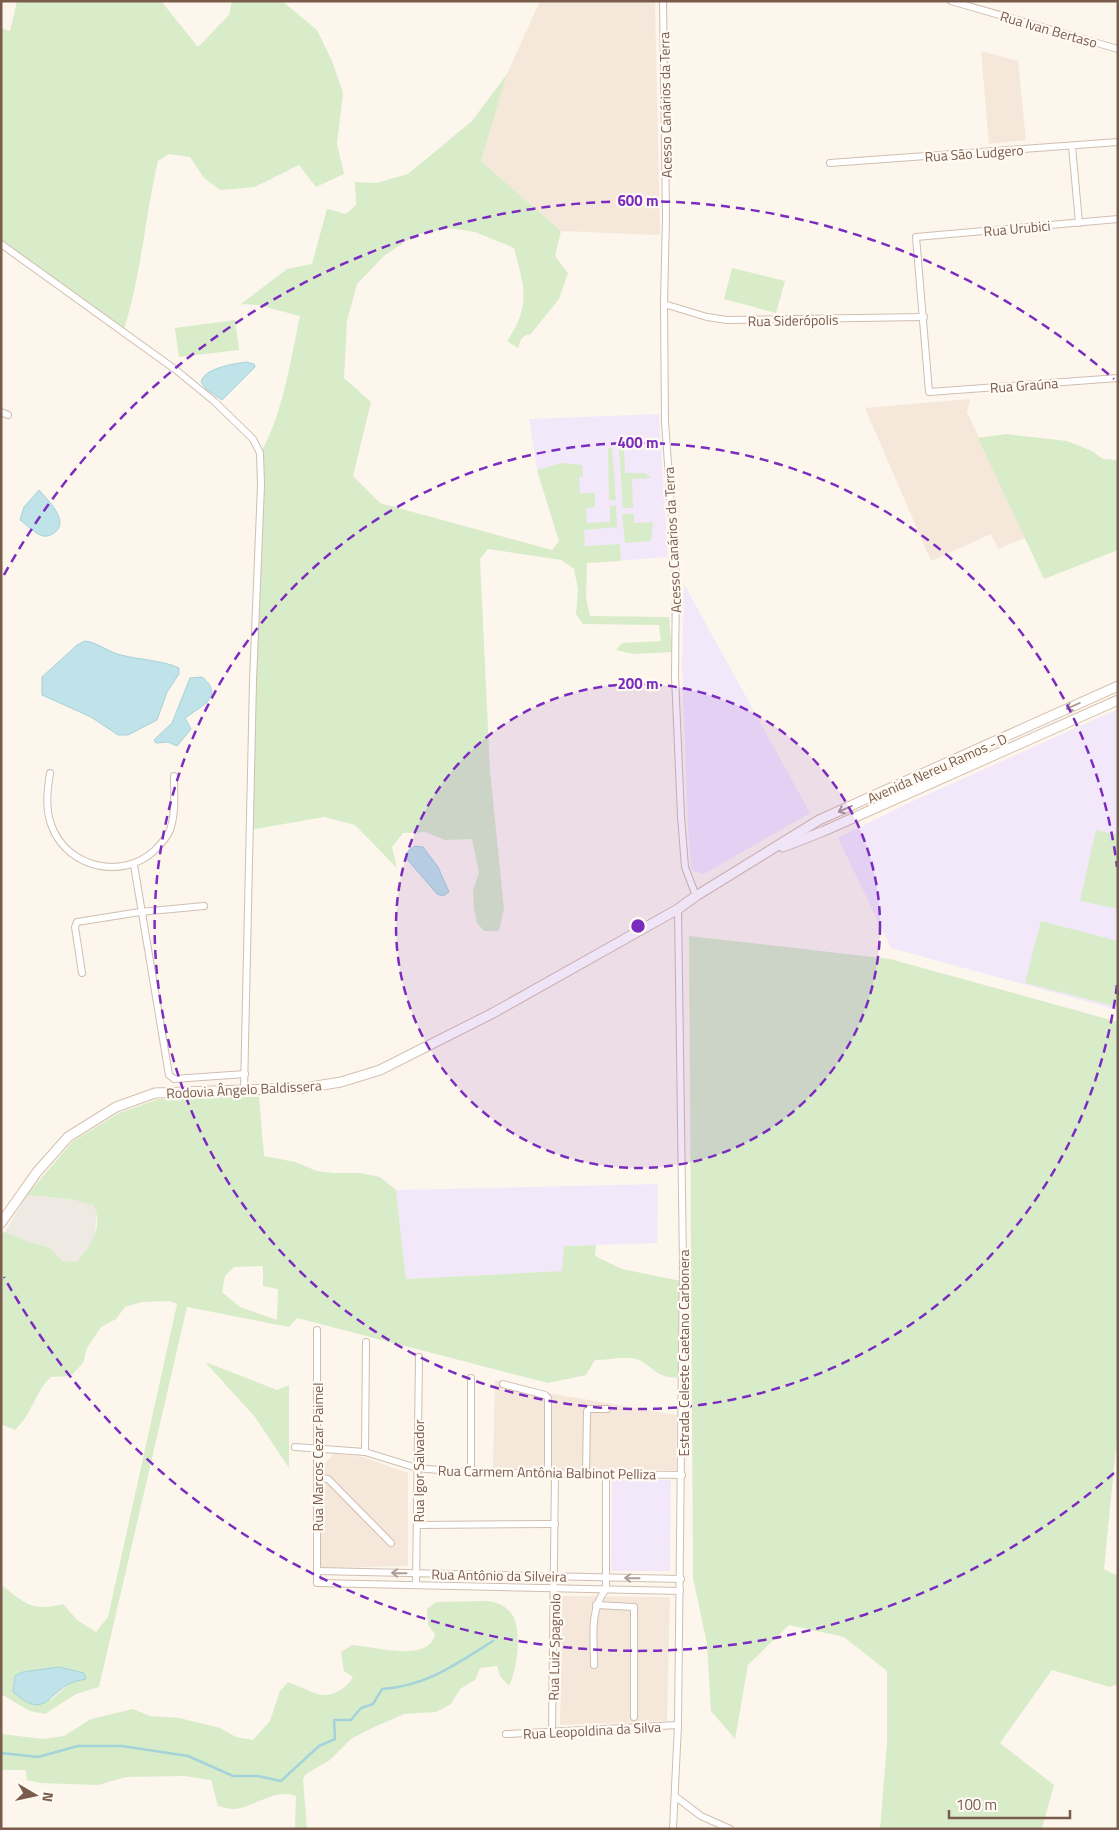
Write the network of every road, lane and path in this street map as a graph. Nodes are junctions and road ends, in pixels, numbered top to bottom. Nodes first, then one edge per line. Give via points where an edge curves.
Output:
1 (663, 1) edge
2 (951, 1) edge
3 (1118, 49) edge
4 (1118, 142) edge
5 (1072, 146) junction
6 (830, 163) dead end
7 (1118, 219) edge
8 (1079, 223) junction
9 (1, 244) edge
10 (664, 304) junction
11 (924, 317) junction
12 (1118, 378) edge
13 (1, 412) edge
14 (8, 416) dead end
15 (1118, 686) edge
16 (1118, 700) edge
17 (50, 774) dead end
18 (174, 776) dead end
19 (759, 856) junction
20 (134, 865) junction
21 (696, 896) junction
22 (204, 906) dead end
23 (678, 909) junction
24 (140, 912) junction
25 (82, 973) dead end
26 (245, 1074) junction
27 (244, 1090) junction
28 (1, 1223) edge
29 (317, 1330) dead end
30 (366, 1342) dead end
31 (420, 1356) dead end
32 (471, 1378) dead end
33 (503, 1384) dead end
34 (607, 1410) dead end
35 (295, 1447) dead end
36 (317, 1448) junction
37 (365, 1452) junction
38 (418, 1468) junction
39 (471, 1472) junction
40 (552, 1473) junction
41 (586, 1474) junction
42 (606, 1474) junction
43 (682, 1475) junction
44 (317, 1478) junction
45 (418, 1524) junction
46 (555, 1524) junction
47 (391, 1544) dead end
48 (317, 1571) junction
49 (417, 1573) junction
50 (555, 1576) junction
51 (606, 1578) junction
52 (681, 1580) junction
53 (317, 1583) joint
54 (416, 1585) junction
55 (555, 1587) junction
56 (606, 1589) junction
57 (680, 1592) junction
58 (596, 1605) junction
59 (594, 1665) dead end
60 (634, 1717) dead end
61 (678, 1725) junction
62 (552, 1731) junction
63 (506, 1734) dead end
64 (676, 1797) junction
65 (672, 1829) edge
66 (730, 1829) edge

1 - 10 street, Acesso Canários da Terra
2 - 3 street, Rua Ivan Bertaso
4 - 5 street, Rua São Ludgero
5 - 6 street, Rua São Ludgero
5 - 8 street
7 - 8 street, Rua Urubici
8 - 11 street, Rua Urubici via 916,237
9 - 26 street via 193,384 253,439 260,453
10 - 11 street, Rua Siderópolis via 727,320
10 - 21 street, Acesso Canários da Terra via 665,422 676,576 675,676 681,808 686,867
11 - 12 street, Rua Graúna via 929,392
13 - 14 street
15 -> 19 street, Avenida Nereu Ramos - D via 819,820
16 - 19 street, Avenida Nereu Ramos - D via 824,831
17 - 20 street via 46,797 48,812 52,828 69,852 102,866
18 - 20 street via 174,816 170,832 160,845
19 - 21 street, Avenida Nereu Ramos - D
20 - 24 street
21 - 23 street, Avenida Nereu Ramos - D
22 - 24 street
23 - 27 street, Rodovia Ângelo Baldissera via 485,1018 380,1070 341,1082 304,1088
23 - 43 street, Estrada Celeste Caetano Carbonera via 683,1195
24 - 25 street via 77,922
24 - 26 street via 169,1075 174,1080
26 - 27 street
27 - 28 street, Rodovia Ângelo Baldissera via 155,1093 116,1107 68,1137 37,1172
29 - 36 street, Rua Marcos Cezar Paimel
30 - 37 street
31 - 38 street, Rua Igor Salvador
32 - 39 street
33 - 40 street, Rua Luiz Spagnolo via 548,1398
34 - 41 street via 587,1411
35 - 36 street, Rua Carmem Antônia Balbinot Pelliza
36 - 37 street, Rua Carmem Antônia Balbinot Pelliza
36 - 44 street, Rua Marcos Cezar Paimel
37 - 38 street, Rua Carmem Antônia Balbinot Pelliza
38 - 39 street, Rua Carmem Antônia Balbinot Pelliza
38 - 45 street, Rua Igor Salvador
39 - 40 street, Rua Carmem Antônia Balbinot Pelliza
40 - 41 street, Rua Carmem Antônia Balbinot Pelliza
40 - 46 street, Rua Luiz Spagnolo
41 - 42 street, Rua Carmem Antônia Balbinot Pelliza
42 - 43 street, Rua Carmem Antônia Balbinot Pelliza
42 - 51 street
43 - 52 street, Estrada Celeste Caetano Carbonera
44 - 47 street via 328,1479
44 - 48 street, Rua Marcos Cezar Paimel
45 - 46 street
45 - 49 street, Rua Igor Salvador
46 - 50 street, Rua Luiz Spagnolo
49 -> 48 street, Rua Antônio da Silveira
48 - 53 street, Rua Marcos Cezar Paimel
49 - 50 street, Rua Antônio da Silveira
49 - 54 street, Rua Igor Salvador
50 - 51 street, Rua Antônio da Silveira
50 - 55 street, Rua Luiz Spagnolo
52 -> 51 street, Rua Antônio da Silveira
51 - 56 street
52 - 57 street, Estrada Celeste Caetano Carbonera
53 - 54 street, Rua Antônio da Silveira
54 - 55 street, Rua Antônio da Silveira
55 - 56 street, Rua Antônio da Silveira
55 - 62 street, Rua Luiz Spagnolo
56 - 57 street, Rua Antônio da Silveira
56 - 58 street
57 - 61 street, Estrada Celeste Caetano Carbonera
58 - 59 street
58 - 60 street via 634,1607
61 - 62 street, Rua Leopoldina da Silva
61 - 64 street, Estrada Celeste Caetano Carbonera
62 - 63 street, Rua Leopoldina da Silva
64 - 65 street, Estrada Celeste Caetano Carbonera
64 - 66 street via 701,1816

